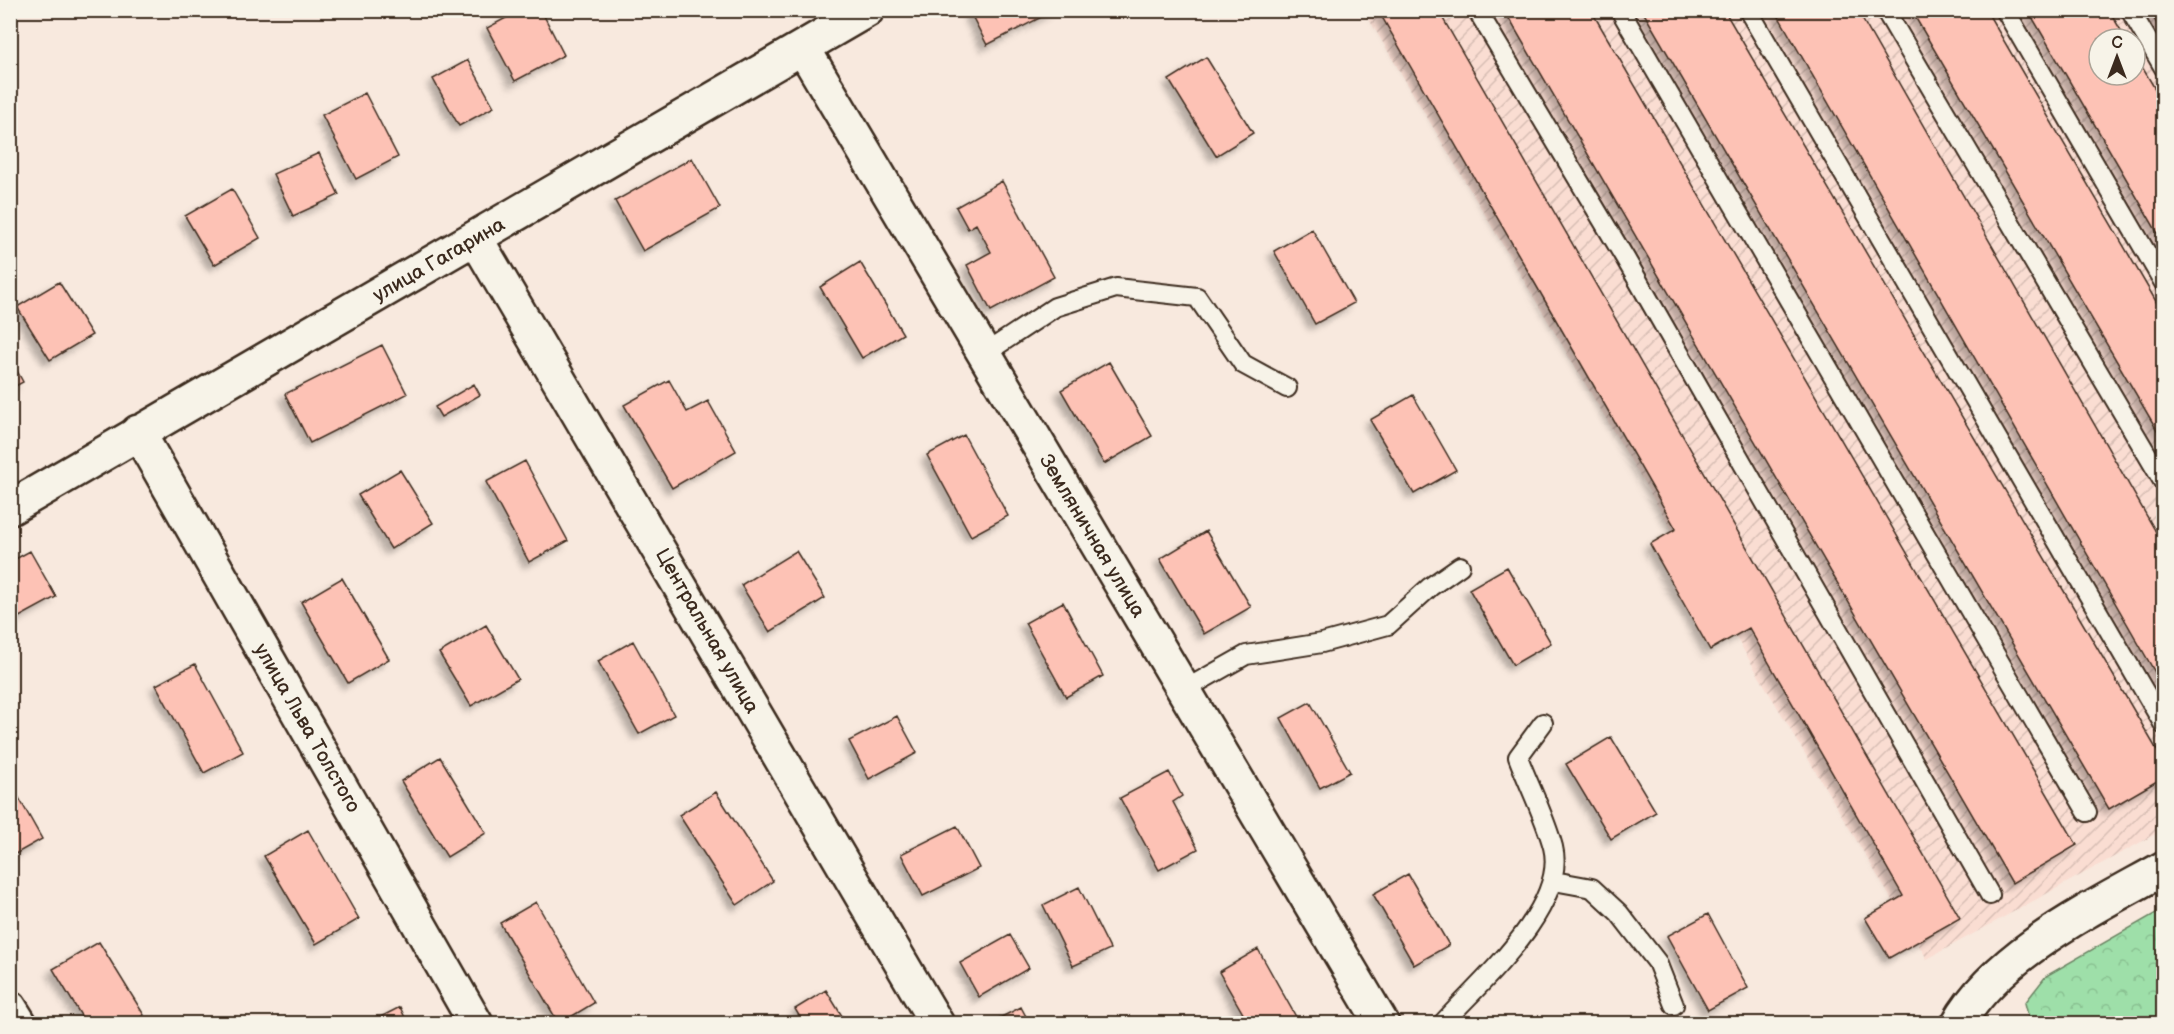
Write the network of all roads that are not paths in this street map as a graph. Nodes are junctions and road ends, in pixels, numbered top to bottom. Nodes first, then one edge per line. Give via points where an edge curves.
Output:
1 (867, 10) edge
2 (1477, 10) edge
3 (1620, 10) edge
4 (1748, 10) edge
5 (1885, 10) edge
6 (2005, 10) edge
7 (2130, 10) edge
8 (803, 48) junction
9 (2163, 68) edge
10 (476, 239) junction
11 (2163, 283) edge
12 (984, 354) junction
13 (1287, 388) dead end
14 (138, 432) junction
15 (2163, 483) edge
16 (10, 508) edge
17 (1460, 566) dead end
18 (1184, 690) junction
19 (1544, 723) dead end
20 (2163, 725) edge
21 (2087, 812) dead end
22 (2163, 868) edge
23 (1554, 881) junction
24 (1990, 895) dead end
25 (1674, 1005) dead end
26 (10, 1008) edge
27 (20, 1023) edge
28 (476, 1023) edge
29 (937, 1023) edge
30 (1382, 1023) edge
31 (1442, 1023) edge
32 (1958, 1023) edge

1 - 8 street, улица Гагарина
2 - 24 lane via 1625,258
3 - 21 lane
4 - 20 lane
5 - 15 lane
6 - 11 lane
7 - 9 lane
8 - 10 street, улица Гагарина
8 - 12 street, Земляничная улица
10 - 14 street, улица Гагарина
10 - 29 street, Центральная улица
12 - 13 lane via 1055,307 1116,288 1197,297 1243,364
12 - 18 street, Земляничная улица
14 - 16 street, улица Гагарина
14 - 28 street, улица Льва Толстого
17 - 18 lane via 1388,625 1322,643 1246,655
18 - 30 street, Земляничная улица
19 - 23 lane via 1518,757 1553,848
22 - 32 street via 2075,919 2011,963 1967,1007
23 - 25 lane via 1592,888 1619,913 1657,962
23 - 31 lane via 1525,933
26 - 27 street

